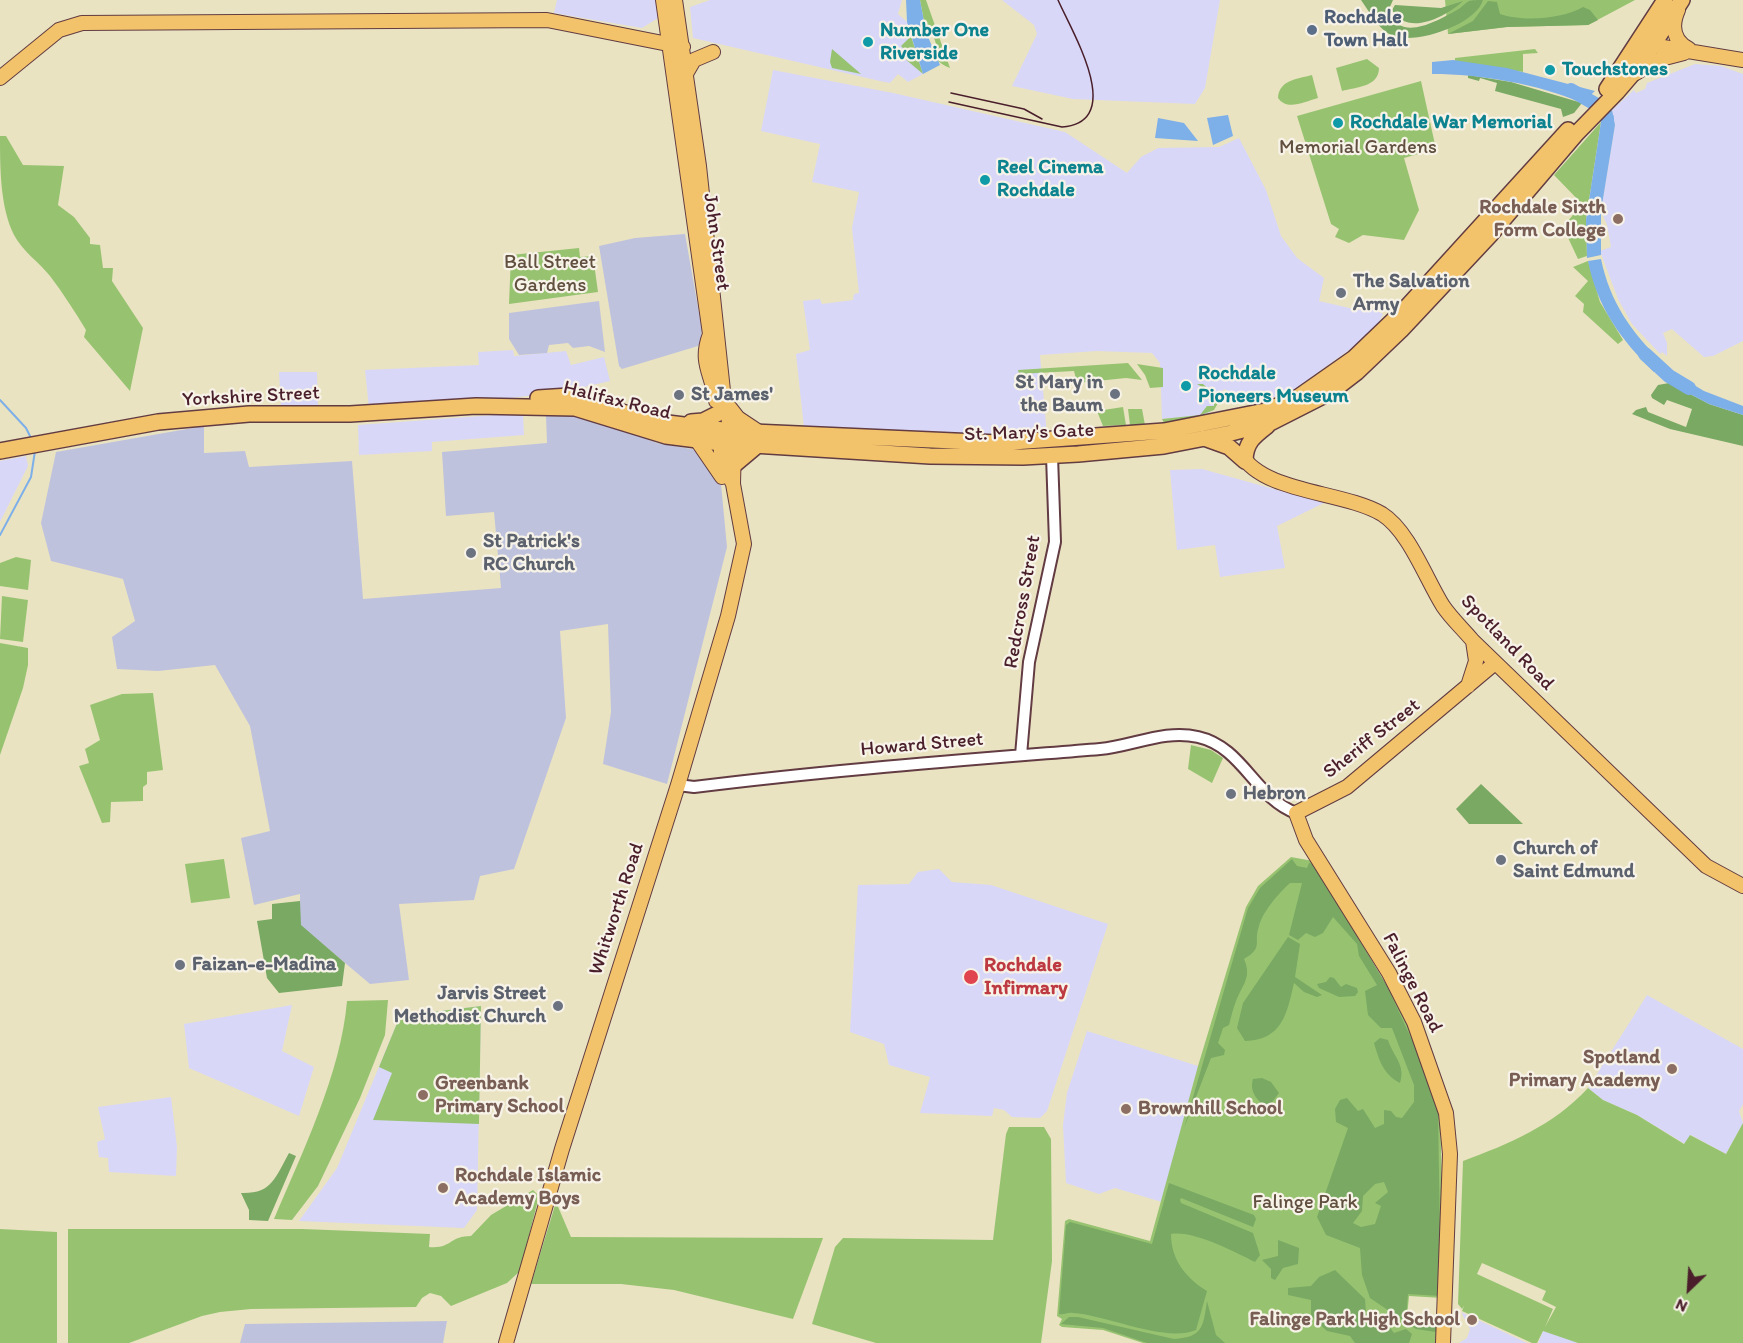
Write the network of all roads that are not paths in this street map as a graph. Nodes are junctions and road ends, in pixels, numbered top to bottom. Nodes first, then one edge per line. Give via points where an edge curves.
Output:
1 (1665, 0) edge
2 (1682, 0) edge
3 (669, 6) edge
4 (635, 37) junction
5 (1645, 44) junction
6 (677, 46) junction
7 (1692, 51) junction
8 (713, 52) dead end
9 (1743, 60) edge
10 (687, 72) junction
11 (0, 78) edge
12 (1624, 83) junction
13 (1610, 93) junction
14 (1574, 130) junction
15 (506, 406) junction
16 (720, 407) junction
17 (668, 423) junction
18 (1270, 423) junction
19 (1229, 425) junction
20 (726, 437) junction
21 (759, 438) junction
22 (1203, 438) junction
23 (696, 439) junction
24 (1045, 440) junction
25 (0, 451) edge
26 (1052, 456) junction
27 (1245, 461) junction
28 (734, 465) junction
29 (733, 484) junction
30 (737, 506) junction
31 (1473, 641) junction
32 (1495, 663) junction
33 (1467, 687) junction
34 (1021, 755) junction
35 (678, 785) junction
36 (1296, 813) junction
37 (1743, 886) edge
38 (506, 1343) edge
39 (1443, 1343) edge

1 - 5 highway
2 - 5 highway
2 - 7 main road via 1674,33
3 - 4 main road via 656,29
3 - 6 main road
4 - 6 main road
4 - 11 main road via 547,20 82,23 59,30
5 - 7 main road
5 - 12 highway
5 - 13 highway
6 - 10 main road, John Street
6 - 16 main road, John Street via 710,334 704,354
7 - 9 main road
7 - 12 main road via 1647,65
8 - 10 main road via 694,60
10 - 16 main road, John Street via 719,335
12 - 13 highway
13 - 14 highway
14 - 18 highway, St. Mary's Gate via 1491,234 1380,352 1331,392
14 - 19 highway, St. Mary's Gate via 1404,310 1346,365 1297,398
15 - 17 highway, Halifax Road via 542,397 569,396
15 - 23 highway, Halifax Road via 575,408 666,436
15 - 25 highway, Yorkshire Street via 350,414 249,414 158,423
16 - 17 highway via 703,421
16 - 20 main road, John Street
16 - 21 main road
17 - 20 highway, Halifax Road
18 - 19 highway, St. Mary's Gate
18 - 27 highway via 1245,448
19 - 22 highway, St. Mary's Gate
19 - 24 highway, St. Mary's Gate
19 - 27 main road, Spotland Road
20 - 21 highway, St. Mary's Gate
20 - 23 highway, Halifax Road
20 - 28 main road, Whitworth Road
20 - 29 main road, Whitworth Road via 724,465
21 - 24 highway, St. Mary's Gate via 999,443
21 - 26 highway, St. Mary's Gate via 930,456
21 - 28 highway
22 - 26 highway, St. Mary's Gate via 1164,446
22 - 27 highway via 1229,447
23 - 30 main road
24 - 26 highway
26 - 34 street, Redcross Street via 1055,542 1029,662
27 - 31 main road, Spotland Road via 1268,478 1346,499 1382,514 1401,533 1444,608
28 - 29 main road, Whitworth Road
29 - 30 main road, Whitworth Road
30 - 35 main road, Whitworth Road via 744,544 737,580
31 - 32 main road, Spotland Road
31 - 33 main road via 1476,661
32 - 33 main road, Sheriff Street
32 - 37 main road, Spotland Road via 1706,866
33 - 36 main road, Sheriff Street via 1347,787
34 - 35 street, Howard Street via 881,765 694,787
34 - 36 street, Howard Street via 1115,747 1168,734 1199,737 1223,747 1245,766 1267,794 1284,809
35 - 38 main road, Whitworth Road via 562,1149
36 - 39 main road, Falinge Road via 1306,840 1389,973 1414,1022 1446,1113 1450,1154

